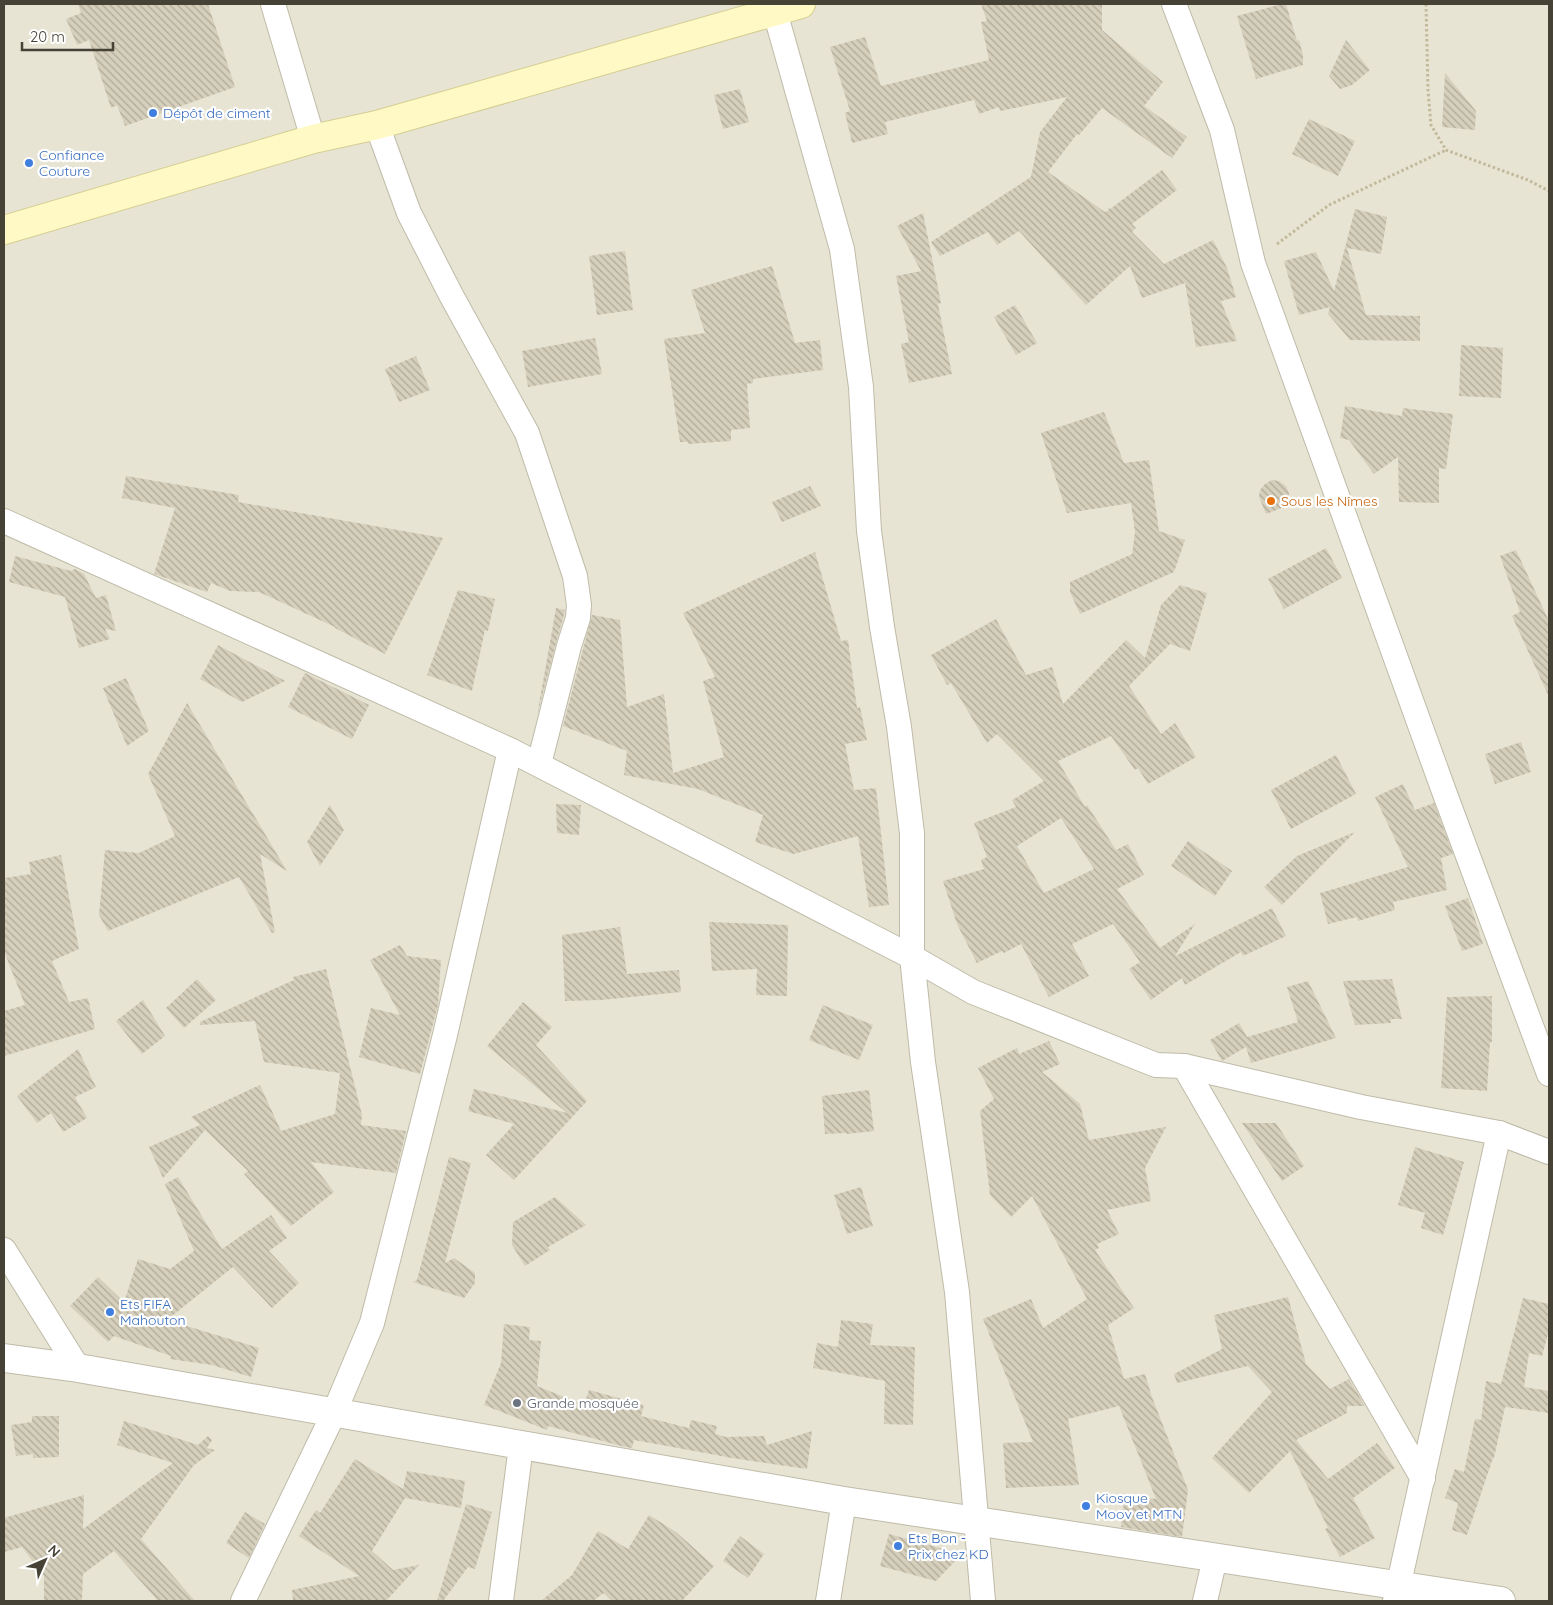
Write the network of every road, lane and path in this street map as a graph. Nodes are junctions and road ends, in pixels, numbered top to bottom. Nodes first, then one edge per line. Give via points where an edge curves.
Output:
1 (273, 4) edge
2 (801, 4) edge
3 (1174, 4) edge
4 (1426, 4) edge
5 (775, 12) junction
6 (378, 125) junction
7 (312, 139) junction
8 (1446, 150) junction
9 (1549, 191) edge
10 (4, 230) edge
11 (1253, 263) junction
12 (4, 521) edge
13 (510, 750) junction
14 (539, 764) junction
15 (912, 958) junction
16 (1184, 1066) junction
17 (1549, 1074) edge
18 (1499, 1133) junction
19 (1549, 1152) edge
20 (4, 1250) edge
21 (4, 1358) edge
22 (78, 1368) junction
23 (334, 1413) junction
24 (521, 1446) junction
25 (1422, 1479) junction
26 (844, 1501) junction
27 (976, 1521) junction
28 (1215, 1558) junction
29 (1396, 1594) edge
30 (243, 1601) edge
31 (500, 1601) edge
32 (828, 1601) edge
33 (983, 1601) edge
34 (1205, 1601) edge
35 (1501, 1601) edge

1 - 7 street
2 - 5 main road
3 - 11 street via 1222,130
4 - 8 path via 1430,125
5 - 6 main road
5 - 15 street via 842,249 861,387 869,531 912,833
6 - 7 main road
6 - 14 street via 408,214 526,433 575,576 578,618
7 - 10 main road
8 - 9 path
8 - 11 path via 1329,205
11 - 17 street
12 - 13 street
13 - 14 street
13 - 23 street via 445,1035 372,1323
14 - 15 street
15 - 16 street via 973,992 1156,1065
15 - 27 street via 923,1062 957,1292
16 - 18 street via 1361,1107
16 - 25 street
18 - 19 street
18 - 25 street
20 - 22 street
21 - 22 street
22 - 23 street
23 - 24 street
23 - 30 street
24 - 26 street
24 - 31 street
25 - 29 street
26 - 27 street
26 - 32 street
27 - 28 street
27 - 33 street
28 - 29 street
28 - 34 street
29 - 35 street

